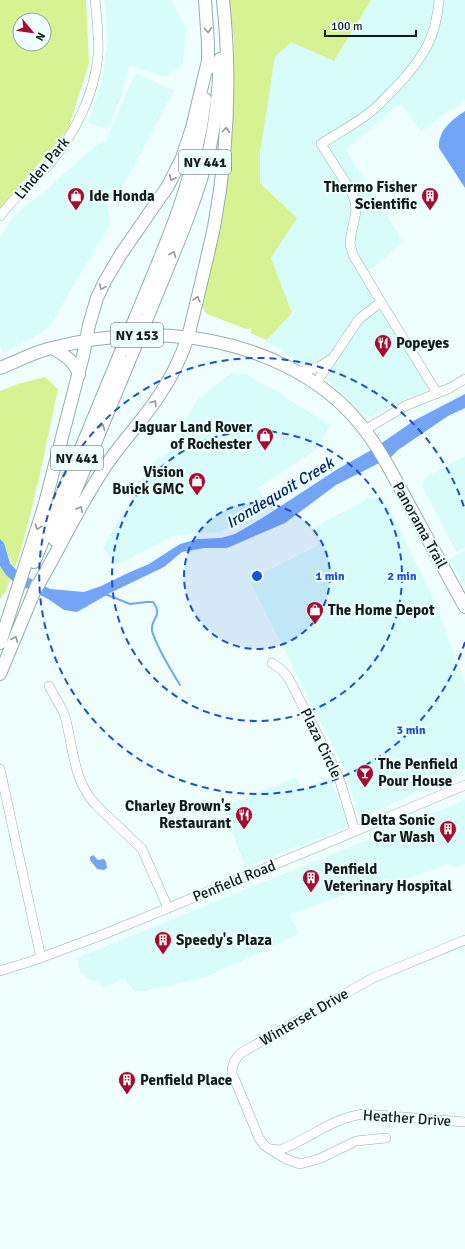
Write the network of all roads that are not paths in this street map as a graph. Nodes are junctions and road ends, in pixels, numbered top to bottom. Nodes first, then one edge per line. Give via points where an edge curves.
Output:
1 (95, 0) edge
2 (205, 0) edge
3 (218, 0) edge
4 (223, 0) edge
5 (439, 0) edge
6 (208, 61) junction
7 (0, 216) edge
8 (381, 302) junction
9 (142, 316) junction
10 (188, 337) junction
11 (86, 340) junction
12 (53, 348) junction
13 (332, 358) junction
14 (0, 368) edge
15 (298, 372) junction
16 (79, 375) junction
17 (465, 379) edge
18 (316, 383) junction
19 (437, 393) junction
20 (365, 430) junction
21 (39, 564) junction
22 (24, 599) junction
23 (465, 607) edge
24 (0, 644) edge
25 (272, 663) dead end
26 (0, 674) edge
27 (49, 686) dead end
28 (0, 765) edge
29 (465, 785) edge
30 (355, 832) junction
31 (168, 908) junction
32 (465, 940) edge
33 (41, 958) junction
34 (0, 971) edge
35 (465, 1122) edge
36 (386, 1138) dead end
37 (268, 1148) junction

1 - 7 street, Linden Park via 98,56 87,102 60,150
2 -> 6 main road, NY 441
9 -> 3 main road, NY 441 via 192,207 210,147 219,87
10 -> 4 main road via 214,227 222,173 228,81
5 - 8 street via 433,33 413,68 373,110 321,144 355,201 356,212 350,244 353,255
6 - 9 main road, NY 441 via 202,123 189,181
6 -> 11 main road via 182,158 168,186 104,281
8 - 13 street via 359,319
8 - 19 street
9 - 21 main road, NY 441, bridge
10 - 11 main road, NY 153 via 131,335
10 - 15 main road, Panorama Trail via 257,353
21 -> 10 main road via 104,469 160,394 180,358
11 - 12 main road, NY 153
11 - 16 main road
12 - 14 main road, NY 153
12 - 16 main road via 70,360
13 - 15 street via 319,367
13 - 18 street
15 - 18 main road, Panorama Trail
16 -> 21 main road via 44,507
17 - 19 street
18 - 20 main road, Panorama Trail via 348,410
19 - 20 street via 405,406
20 - 23 main road, Panorama Trail
21 - 22 main road
21 - 22 main road
22 - 24 main road
26 -> 22 main road
25 - 30 street, Plaza Circle via 289,679 331,761 340,781
27 - 31 street via 64,714 82,786 91,800 142,850
28 - 33 street
29 - 30 street, Penfield Road
30 - 31 street, Penfield Road
31 - 33 street, Penfield Road
32 - 37 street, Winterset Drive via 373,978 237,1057 232,1073 259,1138
33 - 34 street, Penfield Road
35 - 37 street, Heather Drive via 352,1115 285,1148
36 - 37 street, Heather Drive via 356,1141 319,1159 300,1164

